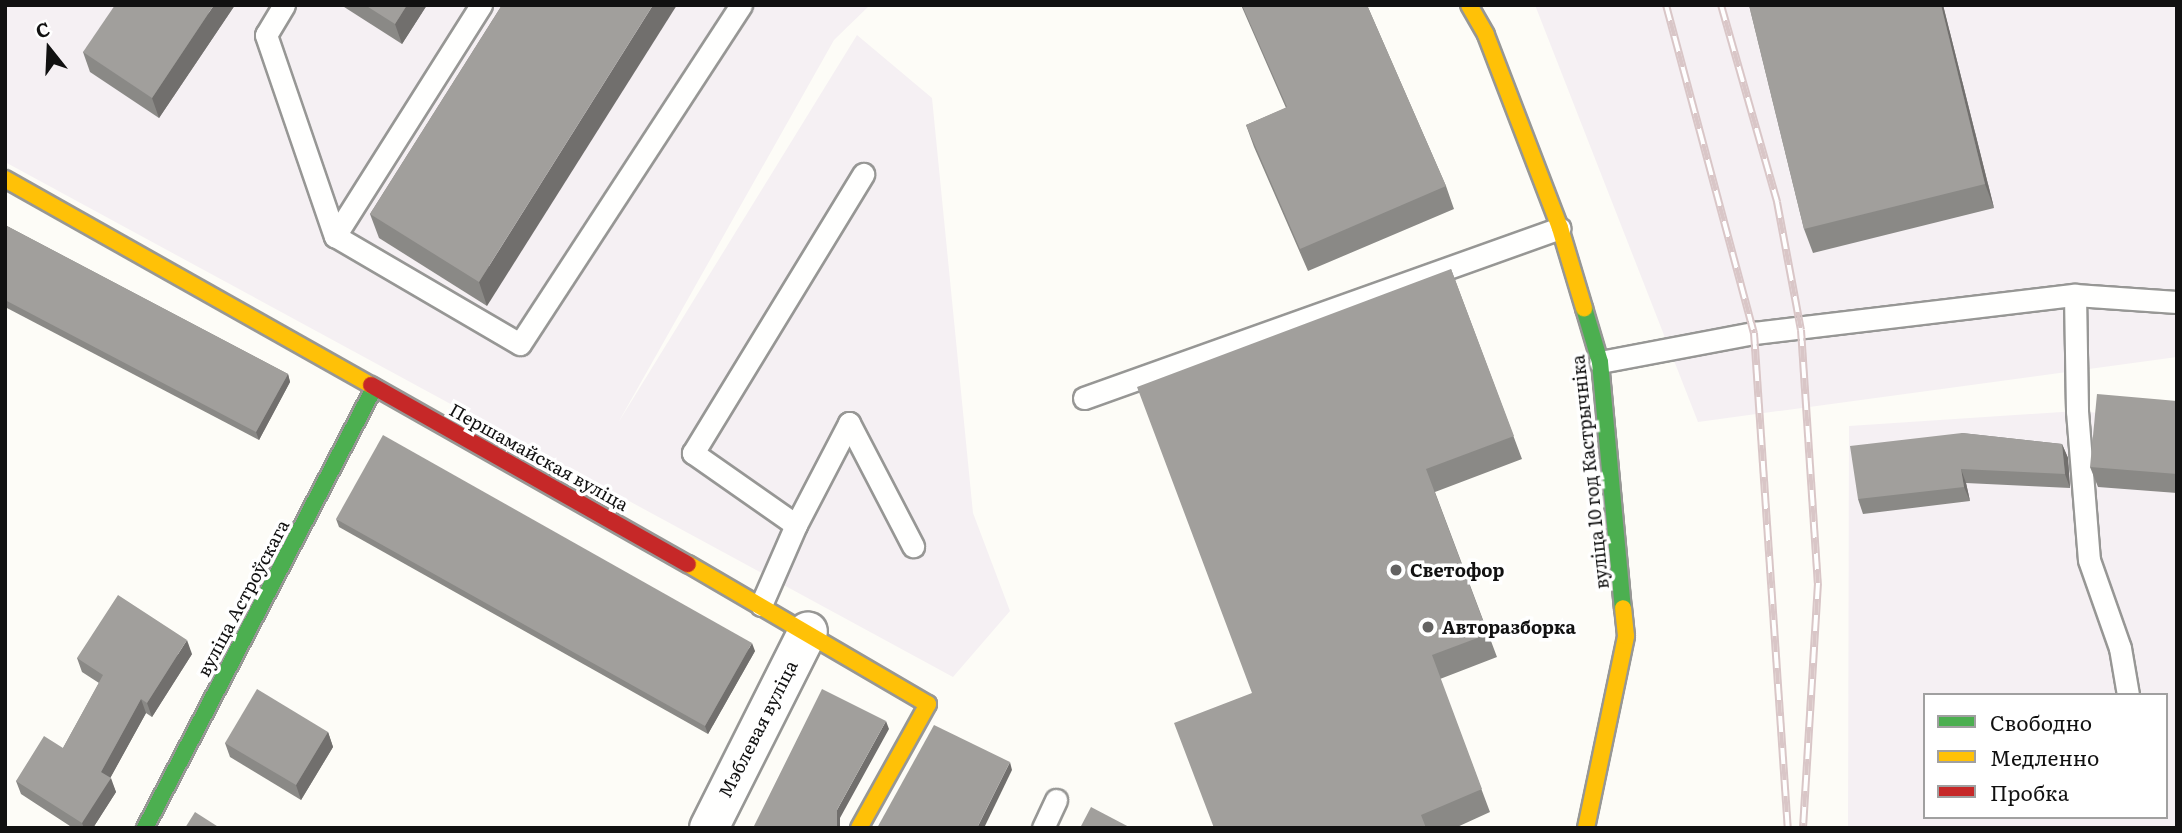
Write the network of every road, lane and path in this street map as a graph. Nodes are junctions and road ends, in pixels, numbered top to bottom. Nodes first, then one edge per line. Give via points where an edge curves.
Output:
1 (284, 5) edge
2 (481, 5) edge
3 (741, 5) edge
4 (1469, 5) edge
5 (863, 174) dead end
6 (5, 178) edge
7 (1560, 228) junction
8 (335, 236) junction
9 (2075, 295) junction
10 (2176, 303) edge
11 (1601, 362) junction
12 (375, 387) junction
13 (1084, 398) dead end
14 (796, 525) junction
15 (913, 546) dead end
16 (761, 605) junction
17 (808, 631) junction
18 (2128, 693) edge
19 (1056, 800) dead end
20 (145, 828) edge
21 (709, 828) edge
22 (859, 828) edge
23 (1043, 828) edge
24 (1586, 828) edge

1 - 8 lane via 266,34
2 - 8 lane
3 - 8 lane via 520,344
4 - 7 street, вуліца 10 год Кастрычніка via 1486,35
5 - 14 lane via 693,453
6 - 12 street, Першамайская вуліца
7 - 11 street, вуліца 10 год Кастрычніка
7 - 13 lane
9 - 10 lane
9 - 11 lane via 1754,332
9 - 18 lane via 2077,411 2089,561 2120,648
11 - 24 street, вуліца 10 год Кастрычніка via 1626,636
12 - 16 street, Першамайская вуліца
12 - 20 street, вуліца Астроўскага
14 - 15 lane via 849,422
14 - 16 lane
16 - 17 street, Першамайская вуліца
17 - 21 street, Мэблевая вуліца
17 - 22 street, Першамайская вуліца via 928,704
19 - 23 lane

